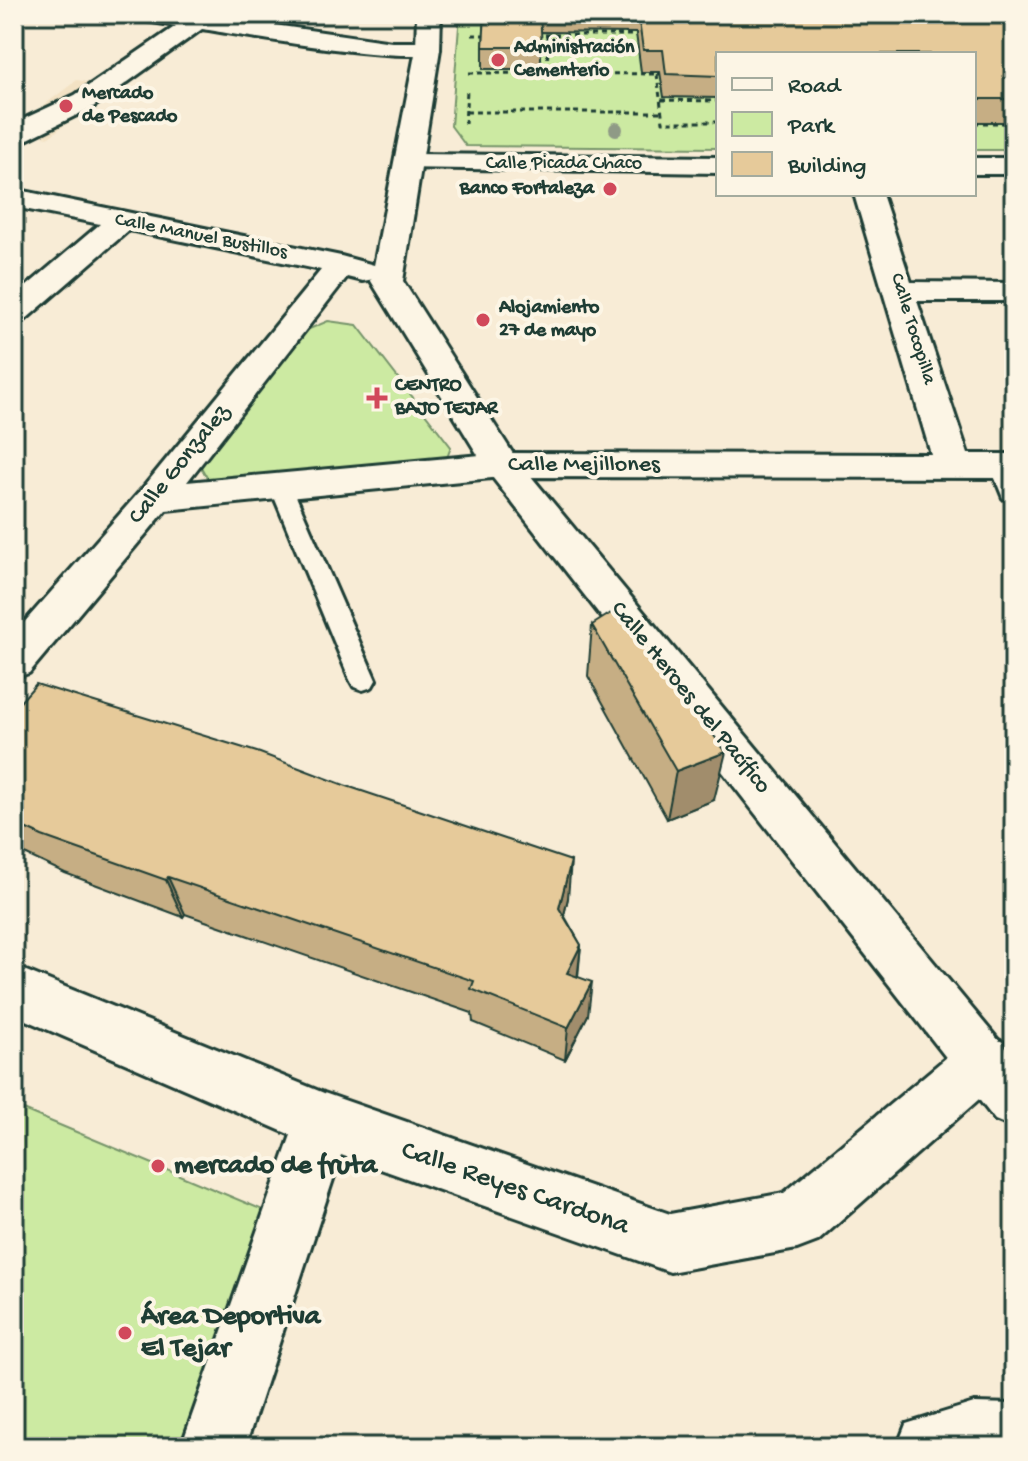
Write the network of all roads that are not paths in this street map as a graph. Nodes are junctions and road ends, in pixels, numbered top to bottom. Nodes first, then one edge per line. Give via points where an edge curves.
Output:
1 (143, 14) edge
2 (429, 14) edge
3 (198, 21) junction
4 (428, 49) junction
5 (14, 138) edge
6 (410, 162) junction
7 (716, 165) edge
8 (976, 166) edge
9 (1014, 166) edge
10 (869, 196) edge
11 (14, 198) edge
12 (121, 222) junction
13 (341, 265) junction
14 (387, 281) junction
15 (901, 291) junction
16 (1014, 292) edge
17 (14, 313) edge
18 (502, 465) junction
19 (953, 465) junction
20 (1010, 476) edge
21 (281, 487) junction
22 (155, 498) junction
23 (14, 662) edge
24 (363, 680) dead end
25 (14, 990) edge
26 (999, 1080) edge
27 (324, 1121) junction
28 (1014, 1436) edge
29 (213, 1447) edge
30 (929, 1447) edge

1 - 3 street
2 - 4 street
3 - 4 street via 392,49
3 - 5 street via 84,101
4 - 6 street
6 - 7 street, Calle Picada Chaco
6 - 14 street
8 - 9 street
10 - 15 street, Calle Tocopilla
11 - 12 street, Calle Manuel Bustillos
12 - 13 street, Calle Manuel Bustillos
12 - 17 street
13 - 14 street, Calle Manuel Bustillos
13 - 22 street, Calle Gonzalez
14 - 18 street, Calle Heroes del Pacífico
15 - 16 street
15 - 19 street, Calle Tocopilla
18 - 19 street, Calle Mejillones
18 - 21 street, Calle Mejillones
18 - 26 street, Calle Heroes del Pacífico
19 - 20 street, Calle Mejillones
21 - 22 street, Calle Mejillones
21 - 24 lane
22 - 23 street, Calle Gonzalez
25 - 27 street, Calle Reyes Cardona
26 - 27 street, Calle Reyes Cardona via 797,1220 670,1243
27 - 29 street
28 - 30 street via 974,1435

